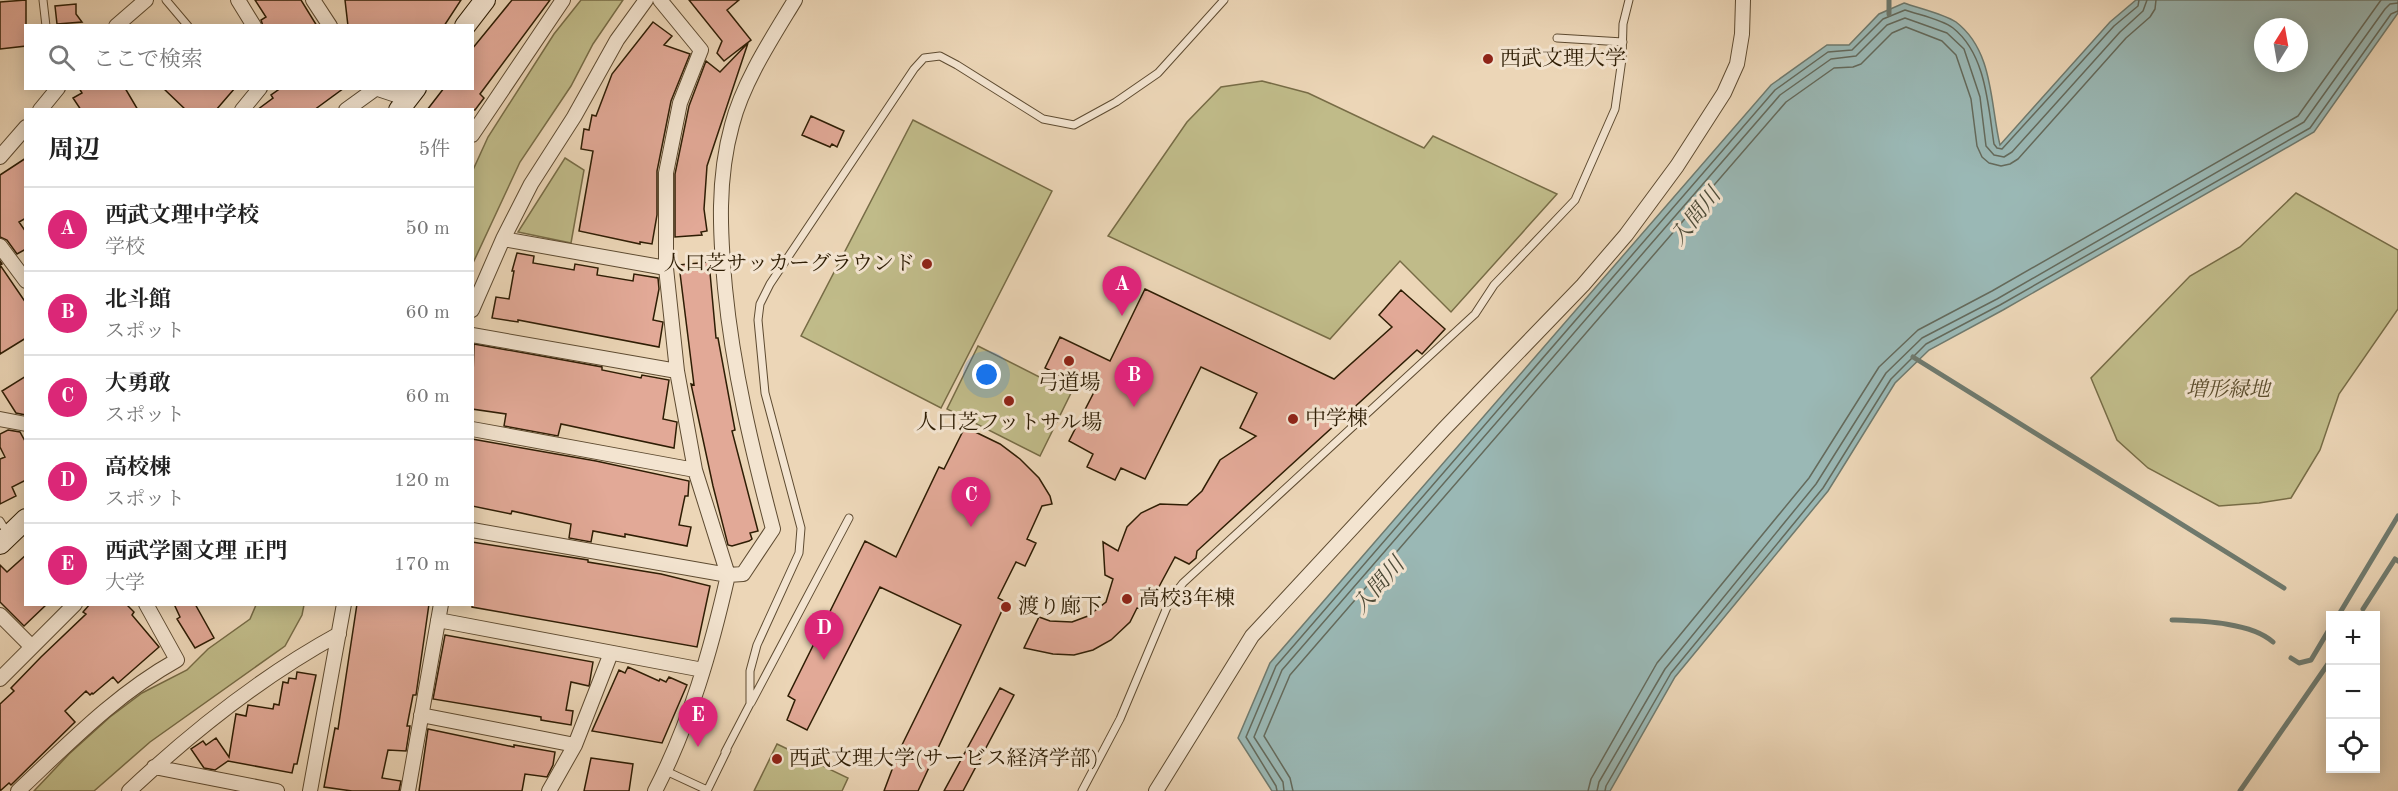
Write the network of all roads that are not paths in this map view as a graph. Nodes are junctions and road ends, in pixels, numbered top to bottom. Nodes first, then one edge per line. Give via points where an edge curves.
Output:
1 (44, 0) edge
2 (146, 0) edge
3 (166, 0) edge
4 (238, 0) edge
5 (313, 0) edge
6 (485, 0) edge
7 (563, 0) edge
8 (646, 0) edge
9 (660, 0) edge
10 (795, 0) edge
11 (1224, 0) edge
12 (1629, 0) edge
13 (1743, 0) edge
14 (45, 24) edge
15 (118, 24) edge
16 (186, 24) edge
17 (253, 24) edge
18 (329, 24) edge
19 (467, 24) edge
20 (1557, 38) dead end
21 (1623, 42) junction
22 (258, 90) edge
23 (374, 90) edge
24 (378, 90) edge
25 (53, 91) edge
26 (407, 99) edge
27 (41, 108) edge
28 (244, 108) edge
29 (349, 108) edge
30 (24, 128) edge
31 (474, 132) edge
32 (5, 140) edge
33 (0, 157) edge
34 (503, 239) junction
35 (0, 246) edge
36 (666, 268) junction
37 (24, 278) edge
38 (474, 305) edge
39 (474, 335) edge
40 (677, 371) junction
41 (0, 419) edge
42 (24, 424) edge
43 (474, 429) edge
44 (695, 470) junction
45 (849, 518) dead end
46 (24, 520) edge
47 (474, 530) edge
48 (3, 533) edge
49 (728, 575) junction
50 (73, 606) edge
51 (147, 606) edge
52 (344, 606) edge
53 (441, 606) edge
54 (0, 615) edge
55 (438, 620) junction
56 (339, 634) junction
57 (32, 647) junction
58 (611, 653) junction
59 (703, 670) junction
60 (0, 679) edge
61 (421, 715) junction
62 (575, 745) junction
63 (726, 752) junction
64 (154, 767) junction
65 (666, 771) junction
66 (18, 791) edge
67 (129, 791) edge
68 (277, 791) edge
69 (310, 791) edge
70 (408, 791) edge
71 (549, 791) edge
72 (655, 791) edge
73 (707, 791) edge
74 (1082, 791) edge
75 (1156, 791) edge

1 - 14 lane
2 - 15 street
3 - 16 lane
4 - 17 street
5 - 18 street
6 - 19 main road
7 - 31 street
8 - 34 street via 617,40 531,183
9 - 36 street via 700,50 680,103 668,161
10 - 49 street via 761,54 732,123 720,193 730,337 773,529 743,574
11 - 63 lane via 1158,73 1074,125 1043,120 940,56 924,58 770,284 760,304 758,320 765,393 801,528 799,553 757,645 750,671 750,704
12 - 21 lane
13 - 75 street via 1737,64 1724,93 1626,235 1252,636
20 - 21 lane
21 - 74 lane via 1615,109 1575,200 1494,285 1475,314 1183,583 1170,600 1120,719
22 - 28 street
23 - 29 street
24 - 26 street
25 - 27 street
30 - 32 street
32 - 33 street
34 - 36 street
34 - 38 street
35 - 37 street
36 - 40 street
39 - 40 street
40 - 44 street
41 - 42 street
43 - 44 street
44 - 49 street
45 - 63 lane
46 - 48 main road
47 - 49 street
49 - 59 street
50 - 57 street
51 - 66 street via 177,660 113,702
52 - 56 street
53 - 55 street
54 - 57 street
55 - 58 street
55 - 61 street
56 - 64 street via 223,711
56 - 69 street
57 - 60 street
58 - 59 street
58 - 62 street
59 - 65 street via 689,717
61 - 62 street
61 - 70 street
62 - 71 street
63 - 73 lane
64 - 67 street
64 - 68 street
65 - 72 street
65 - 73 lane

